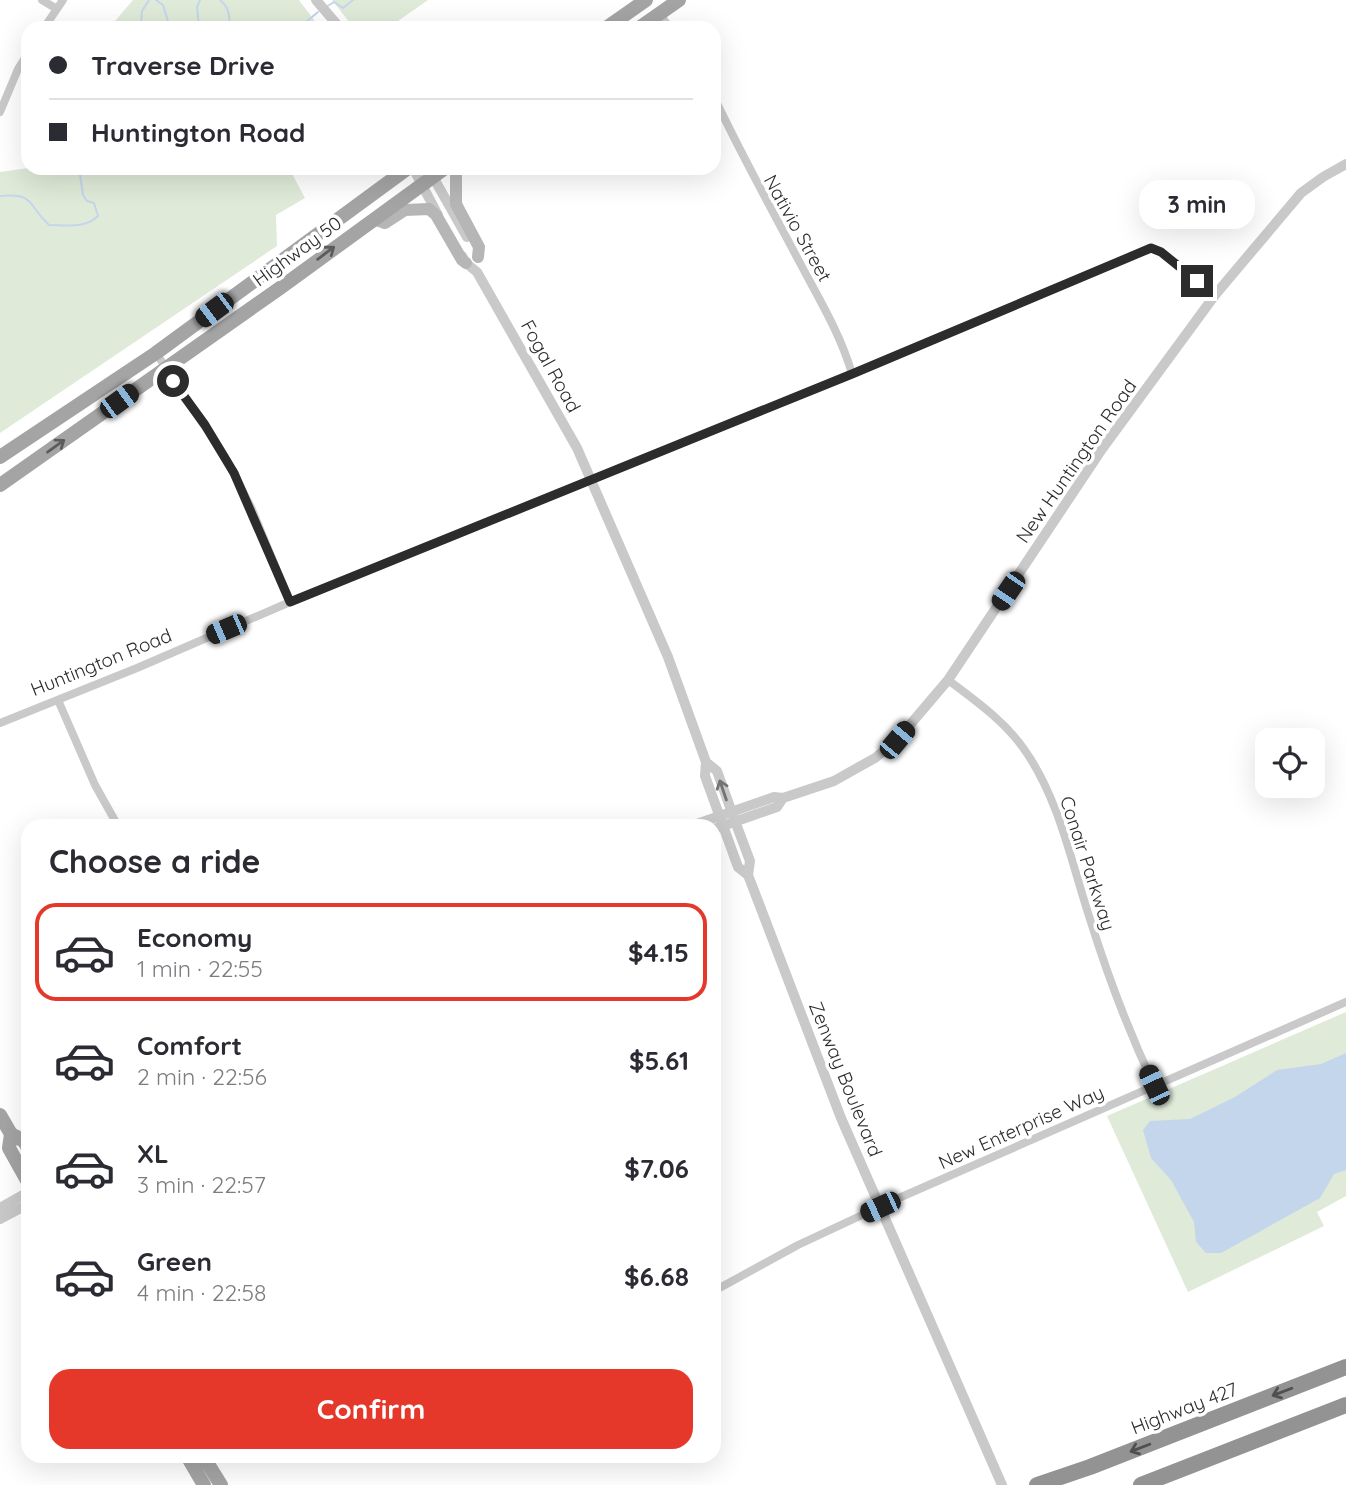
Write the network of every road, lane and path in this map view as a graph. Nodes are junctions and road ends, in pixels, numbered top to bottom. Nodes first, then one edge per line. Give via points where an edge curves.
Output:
1 (42, 0) edge
2 (63, 0) edge
3 (316, 0) edge
4 (646, 0) edge
5 (678, 0) edge
6 (57, 9) junction
7 (659, 13) junction
8 (49, 21) edge
9 (334, 21) edge
10 (616, 21) edge
11 (648, 21) edge
12 (665, 21) edge
13 (21, 64) edge
14 (0, 112) edge
15 (721, 112) edge
16 (1346, 164) edge
17 (388, 175) edge
18 (400, 175) edge
19 (455, 175) edge
20 (427, 176) edge
21 (364, 199) junction
22 (374, 219) junction
23 (472, 260) junction
24 (1215, 295) junction
25 (156, 353) junction
26 (165, 368) junction
27 (852, 374) junction
28 (0, 457) edge
29 (591, 479) junction
30 (0, 485) edge
31 (290, 602) junction
32 (948, 680) junction
33 (58, 699) junction
34 (0, 723) edge
35 (706, 762) junction
36 (733, 817) junction
37 (114, 819) edge
38 (718, 819) edge
39 (721, 822) edge
40 (721, 828) edge
41 (748, 875) junction
42 (1346, 1002) edge
43 (1154, 1085) junction
44 (0, 1115) edge
45 (11, 1134) junction
46 (21, 1139) edge
47 (21, 1169) edge
48 (21, 1196) edge
49 (880, 1207) junction
50 (0, 1208) edge
51 (21, 1208) edge
52 (0, 1219) edge
53 (721, 1288) edge
54 (1346, 1367) edge
55 (1346, 1405) edge
56 (191, 1463) edge
57 (207, 1463) edge
58 (1001, 1481) edge
59 (204, 1485) edge
60 (221, 1485) edge
61 (1037, 1485) edge
62 (1141, 1485) edge

1 - 6 street
2 - 6 street
3 - 9 street
4 - 10 main road
5 - 7 main road
6 - 8 street
7 - 11 main road
7 - 12 street
13 - 14 street
15 - 27 street, Nativio Street via 820,301
16 - 24 street, New Huntington Road via 1301,193
17 - 21 main road
18 - 21 main road, Highway 50
19 - 23 main road via 456,204 479,247
20 - 22 main road, Highway 50
20 - 23 street, Fogal Road
21 - 25 main road, Highway 50
22 - 23 main road via 384,223 405,210 429,209 462,260
26 -> 22 main road, Highway 50
23 - 29 street, Fogal Road
24 - 27 street, Huntington Road via 1151,248
24 - 32 street, New Huntington Road via 1102,449
25 - 26 street
25 - 28 main road, Highway 50
30 -> 26 main road, Highway 50
26 - 31 street via 230,465
27 - 29 street, Huntington Road
29 - 31 street, Huntington Road
29 - 35 street, Zenway Boulevard via 668,657
31 - 33 street, Huntington Road
32 - 36 street, New Huntington Road via 877,757 834,781 774,797
32 - 43 street, Conair Parkway via 1001,722 1045,784 1116,1001
33 - 34 street, Huntington Road
33 - 37 street
36 -> 35 street, Zenway Boulevard via 717,771
35 - 38 street, Zenway Boulevard via 705,776
36 - 39 street, New Huntington Road
36 - 41 street, Zenway Boulevard via 750,861
40 - 41 street, Zenway Boulevard via 738,867
41 - 49 street, Zenway Boulevard
42 - 43 street, New Enterprise Way
43 - 49 street, New Enterprise Way
44 - 45 main road
45 - 46 main road
45 - 47 main road via 9,1148
48 - 50 street
49 - 53 street, New Enterprise Way
49 - 58 street, Zenway Boulevard
51 - 52 street
54 -> 61 highway, Highway 427
55 - 62 highway
56 - 59 main road
57 - 60 main road

